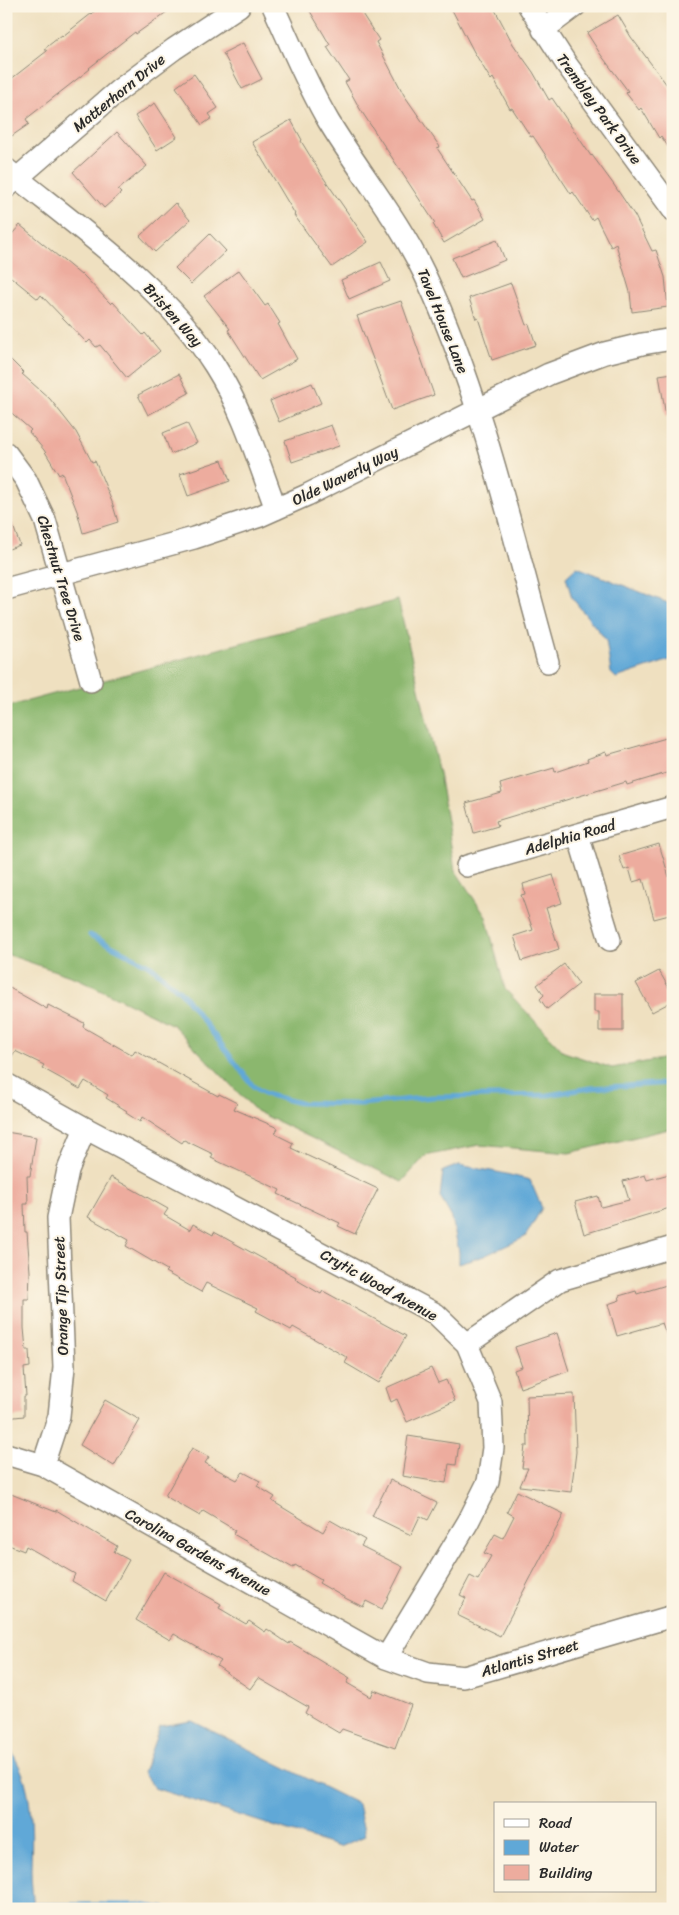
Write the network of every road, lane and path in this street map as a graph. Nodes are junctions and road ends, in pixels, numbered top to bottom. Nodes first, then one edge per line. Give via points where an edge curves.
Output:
1 (239, 6) edge
2 (273, 6) edge
3 (529, 6) edge
4 (575, 6) edge
5 (543, 30) junction
6 (10, 178) edge
7 (673, 210) edge
8 (673, 339) edge
9 (478, 410) junction
10 (6, 453) edge
11 (276, 509) junction
12 (62, 573) junction
13 (6, 589) edge
14 (548, 662) dead end
15 (91, 681) dead end
16 (673, 807) edge
17 (578, 835) junction
18 (467, 866) dead end
19 (610, 940) dead end
20 (6, 1084) edge
21 (85, 1128) junction
22 (673, 1246) edge
23 (467, 1344) junction
24 (6, 1454) edge
25 (43, 1465) junction
26 (673, 1616) edge
27 (386, 1658) junction

1 - 6 street, Matterhorn Drive via 126,85
2 - 9 street, Tavel House Lane via 328,121 417,259 442,314
3 - 5 street, Trembley Park Drive
4 - 5 street
5 - 7 street, Trembley Park Drive
6 - 11 street, Bristen Way via 135,274 193,335 234,400
8 - 9 street, Olde Waverly Way via 632,346 585,360 549,374
9 - 11 street, Olde Waverly Way
9 - 14 street, Tavel House Lane
10 - 12 street, Chestnut Tree Drive via 40,506
11 - 12 street, Olde Waverly Way via 194,538
12 - 13 street, Olde Waverly Way
12 - 15 street, Chestnut Tree Drive
16 - 17 street, Adelphia Road
17 - 18 street, Adelphia Road
17 - 19 street
20 - 21 street, Crytic Wood Avenue
21 - 23 street, Crytic Wood Avenue via 436,1314
21 - 25 street, Orange Tip Street via 68,1170 58,1218 64,1366 60,1416
22 - 23 street via 560,1280
23 - 27 street, Crytic Wood Avenue via 491,1402 493,1448 488,1482 468,1522
24 - 25 street, Carolina Gardens Avenue
25 - 27 street, Carolina Gardens Avenue
26 - 27 street, Atlantis Street via 464,1677 428,1673

